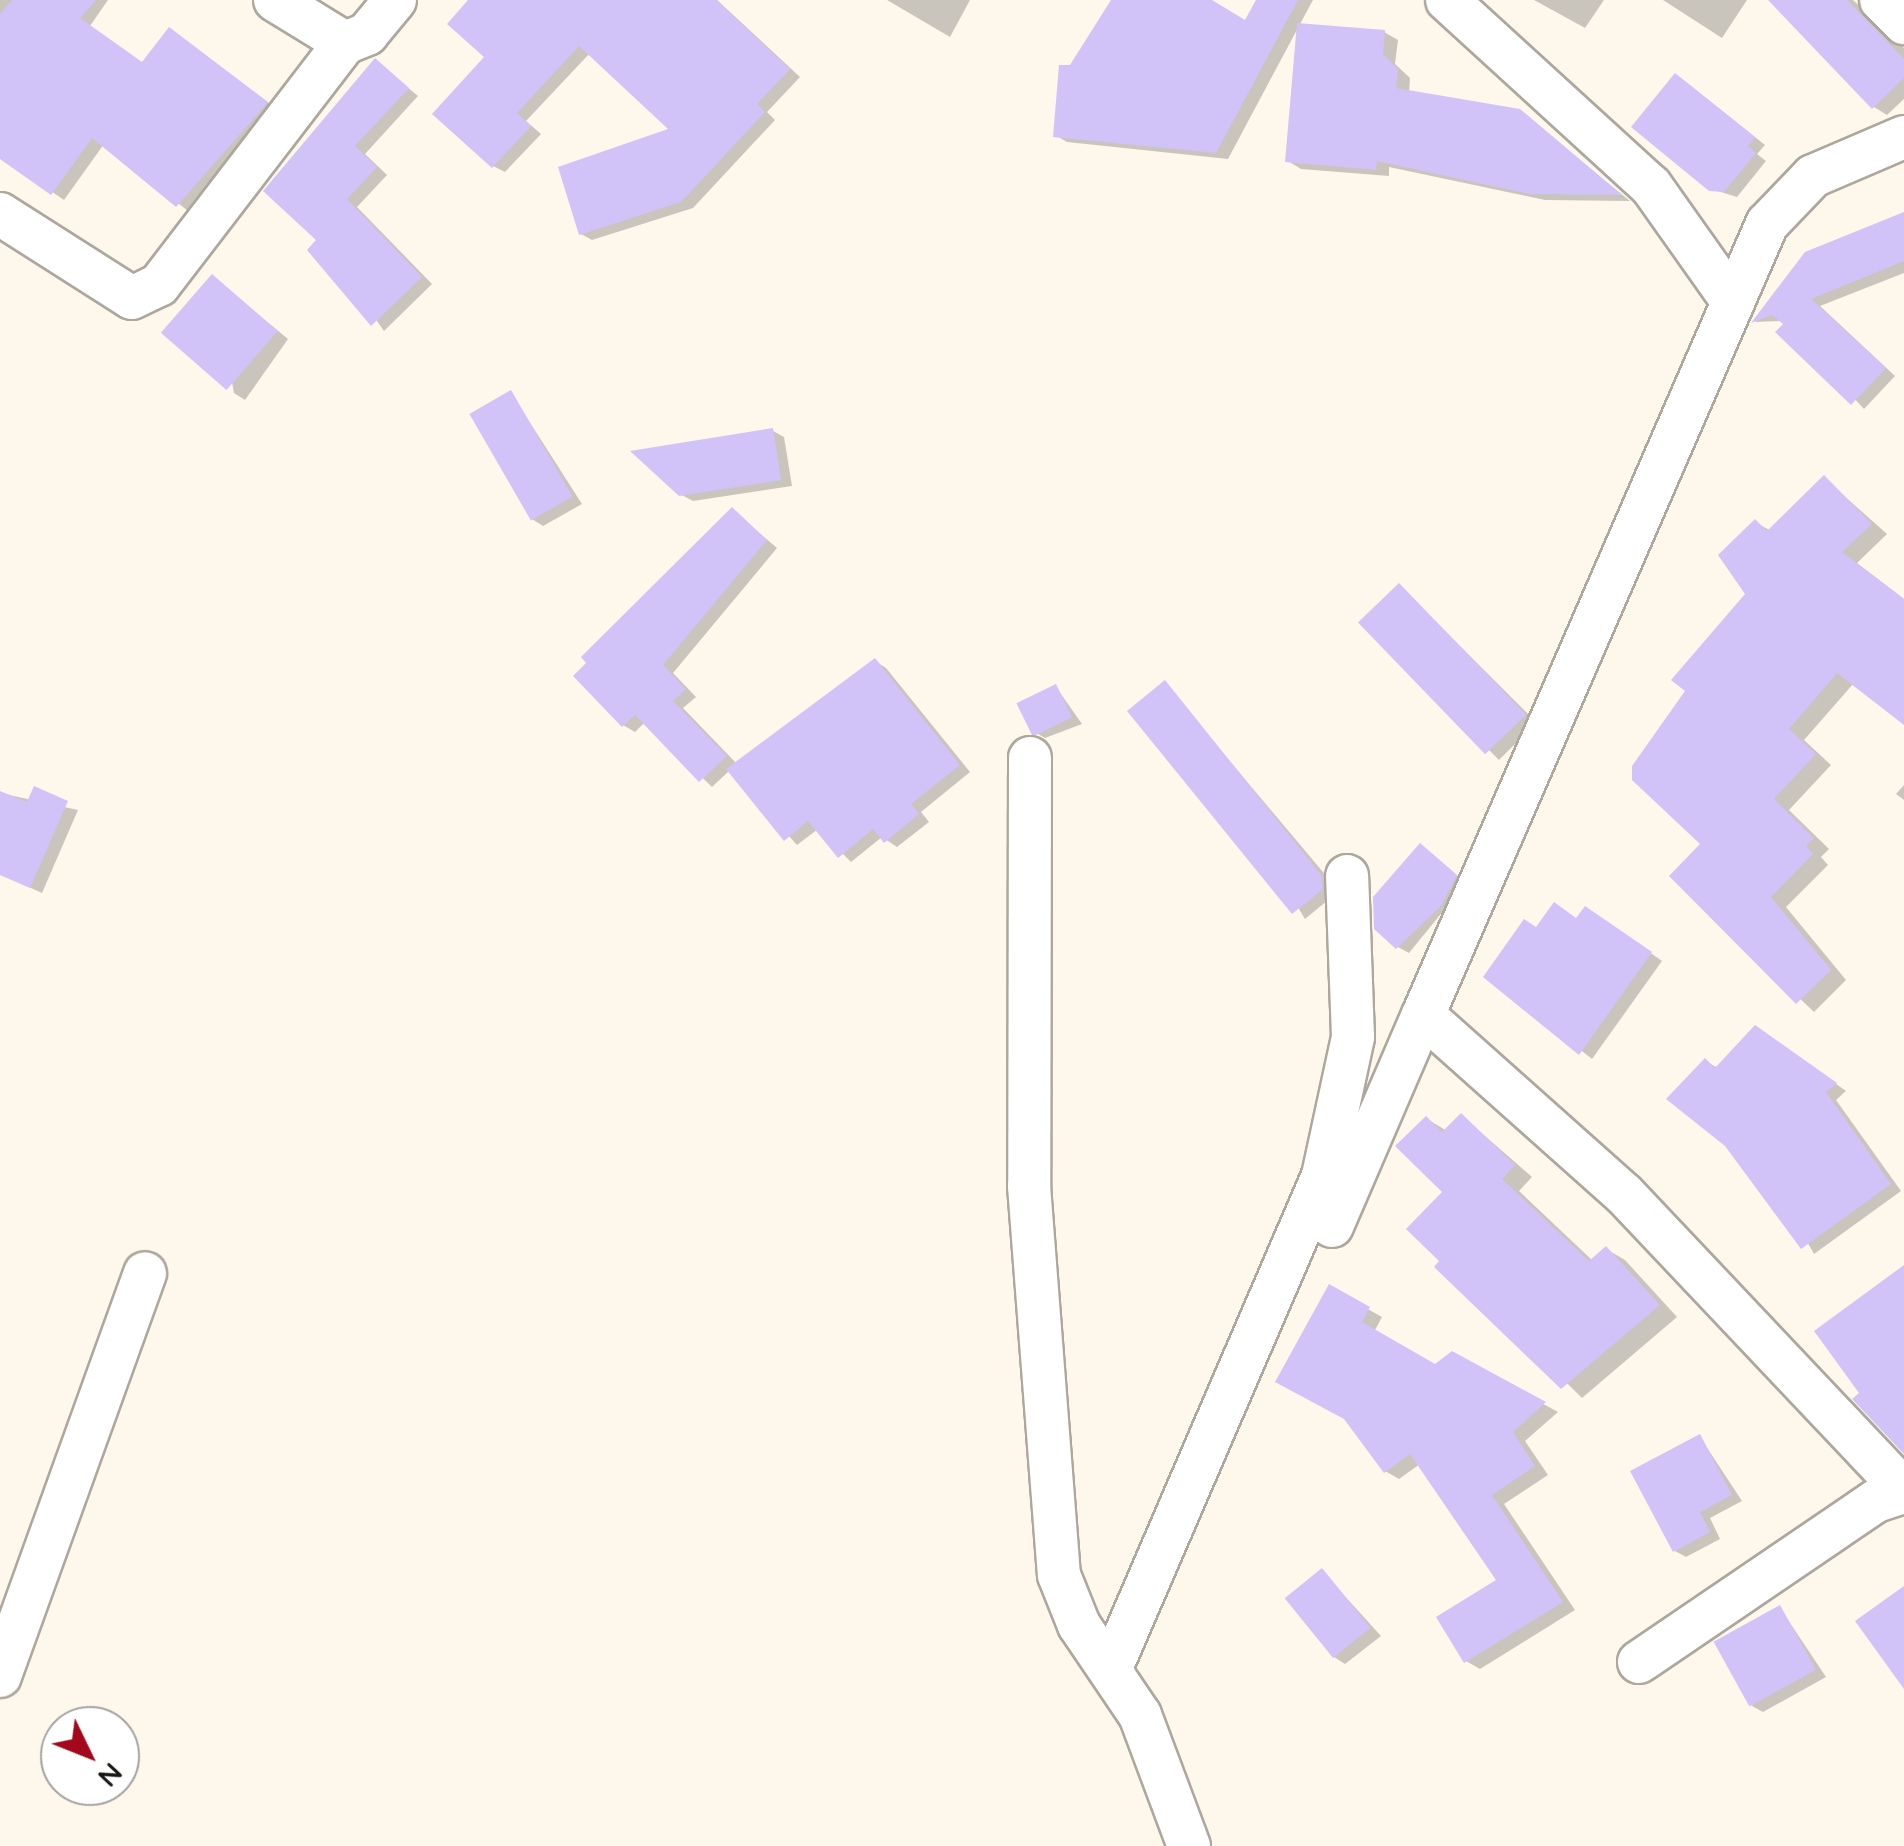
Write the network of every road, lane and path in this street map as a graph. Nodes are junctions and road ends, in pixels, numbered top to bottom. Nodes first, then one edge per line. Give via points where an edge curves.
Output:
1 (276, 0) edge
2 (395, 0) edge
3 (1446, 0) edge
4 (1881, 0) edge
5 (1904, 23) edge
6 (344, 42) junction
7 (1904, 137) edge
8 (0, 214) edge
9 (1733, 302) junction
10 (1030, 758) dead end
11 (1347, 876) dead end
12 (1423, 1015) junction
13 (145, 1273) dead end
14 (1258, 1397) dead end
15 (1904, 1491) edge
16 (1639, 1662) dead end
17 (1111, 1668) junction
18 (0, 1676) edge
19 (1189, 1846) edge

1 - 6 street
2 - 6 street via 367,34
3 - 9 street via 1650,186
4 - 5 street
6 - 8 street via 158,285 132,298 112,294
7 - 9 street via 1812,176 1767,224
9 - 12 street
10 - 17 street via 1029,1186 1059,1575 1079,1625
11 - 17 street via 1353,1037 1323,1176
12 - 14 street
12 - 15 street via 1624,1194
13 - 18 street
15 - 16 street via 1876,1502
17 - 19 street via 1140,1715

